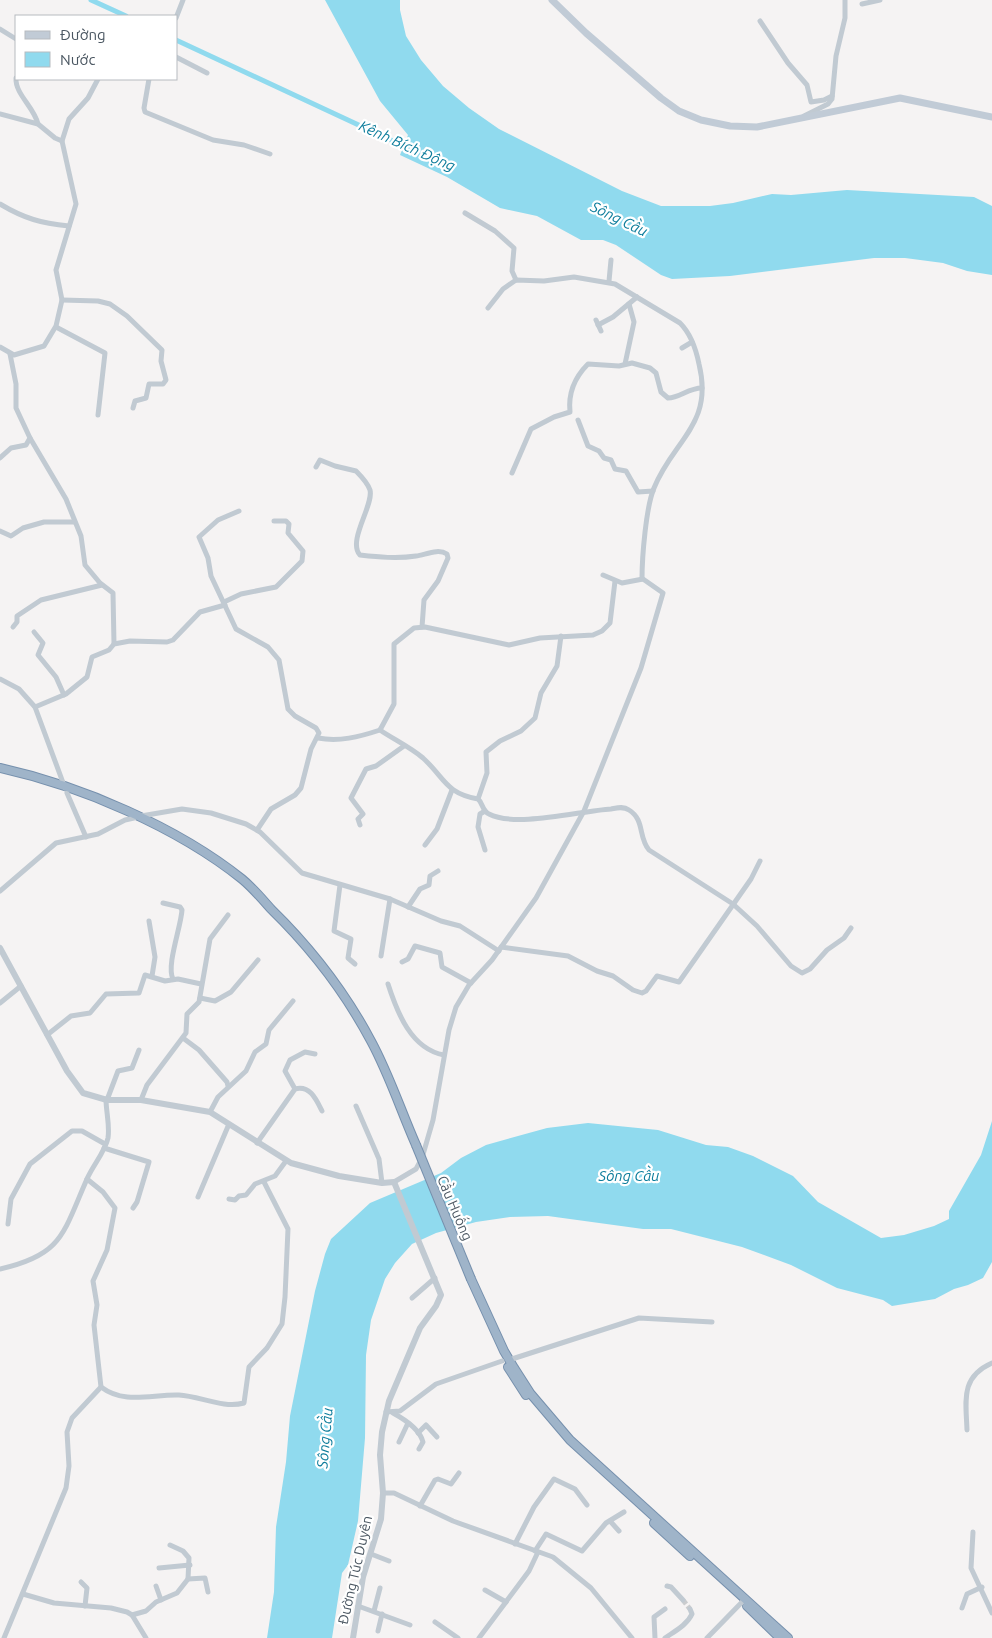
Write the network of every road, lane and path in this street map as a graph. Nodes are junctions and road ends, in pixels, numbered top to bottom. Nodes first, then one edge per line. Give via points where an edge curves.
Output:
1 (183, 0) edge
2 (552, 0) edge
3 (845, 0) edge
4 (880, 0) edge
5 (862, 4) dead end
6 (177, 15) edge
7 (760, 21) dead end
8 (0, 29) edge
9 (15, 39) edge
10 (178, 58) edge
11 (207, 73) dead end
12 (16, 80) edge
13 (97, 80) edge
14 (149, 80) edge
15 (832, 96) junction
16 (0, 114) edge
17 (992, 116) edge
18 (796, 119) junction
19 (38, 124) junction
20 (62, 140) junction
21 (270, 154) dead end
22 (0, 204) edge
23 (465, 213) dead end
24 (69, 226) junction
25 (612, 260) dead end
26 (516, 280) junction
27 (609, 281) junction
28 (637, 297) junction
29 (62, 300) junction
30 (629, 304) junction
31 (488, 308) dead end
32 (56, 327) junction
33 (601, 331) dead end
34 (692, 342) junction
35 (0, 347) edge
36 (682, 348) dead end
37 (10, 354) junction
38 (625, 364) junction
39 (702, 388) junction
40 (133, 408) dead end
41 (98, 415) dead end
42 (578, 420) dead end
43 (30, 438) junction
44 (0, 458) edge
45 (316, 467) dead end
46 (512, 473) dead end
47 (653, 491) junction
48 (239, 511) dead end
49 (74, 522) junction
50 (274, 522) dead end
51 (0, 531) edge
52 (603, 575) dead end
53 (642, 579) junction
54 (615, 581) junction
55 (102, 585) junction
56 (225, 603) junction
57 (422, 626) junction
58 (13, 627) dead end
59 (34, 632) dead end
60 (561, 636) junction
61 (114, 644) junction
62 (0, 679) edge
63 (64, 695) junction
64 (35, 707) junction
65 (380, 730) junction
66 (318, 738) junction
67 (404, 746) junction
68 (0, 768) edge
69 (0, 773) edge
70 (452, 790) junction
71 (66, 791) junction
72 (478, 799) junction
73 (485, 811) junction
74 (584, 811) junction
75 (138, 817) junction
76 (360, 825) dead end
77 (257, 830) junction
78 (86, 837) junction
79 (424, 844) dead end
80 (485, 850) dead end
81 (760, 861) dead end
82 (438, 871) dead end
83 (340, 885) junction
84 (0, 891) edge
85 (390, 899) junction
86 (163, 903) dead end
87 (733, 904) junction
88 (408, 907) junction
89 (228, 915) dead end
90 (149, 921) dead end
91 (851, 928) dead end
92 (0, 948) edge
93 (500, 949) junction
94 (381, 956) dead end
95 (258, 960) dead end
96 (402, 962) dead end
97 (355, 964) dead end
98 (152, 976) junction
99 (174, 979) junction
100 (471, 983) junction
101 (201, 984) junction
102 (388, 984) dead end
103 (21, 986) junction
104 (200, 998) junction
105 (293, 1002) dead end
106 (0, 1003) edge
107 (47, 1035) junction
108 (183, 1038) junction
109 (139, 1050) dead end
110 (315, 1054) dead end
111 (444, 1055) junction
112 (228, 1086) junction
113 (295, 1089) junction
114 (106, 1100) junction
115 (141, 1100) junction
116 (356, 1106) dead end
117 (322, 1110) dead end
118 (210, 1112) junction
119 (229, 1124) junction
120 (257, 1142) junction
121 (105, 1146) junction
122 (286, 1161) junction
123 (87, 1179) junction
124 (264, 1182) junction
125 (382, 1183) junction
126 (395, 1184) junction
127 (198, 1197) dead end
128 (229, 1199) dead end
129 (132, 1208) dead end
130 (8, 1224) dead end
131 (0, 1269) edge
132 (435, 1278) junction
133 (412, 1298) dead end
134 (712, 1322) dead end
135 (512, 1359) dead end
136 (502, 1361) dead end
137 (992, 1363) edge
138 (101, 1387) junction
139 (389, 1412) junction
140 (408, 1424) junction
141 (967, 1430) dead end
142 (418, 1433) junction
143 (437, 1437) dead end
144 (399, 1442) dead end
145 (419, 1449) dead end
146 (459, 1473) dead end
147 (383, 1492) junction
148 (587, 1505) dead end
149 (420, 1506) junction
150 (624, 1512) dead end
151 (610, 1521) junction
152 (619, 1531) dead end
153 (973, 1532) dead end
154 (515, 1544) junction
155 (170, 1545) dead end
156 (536, 1551) junction
157 (371, 1554) junction
158 (388, 1561) dead end
159 (190, 1565) junction
160 (159, 1568) dead end
161 (188, 1579) junction
162 (81, 1582) dead end
163 (156, 1586) dead end
164 (667, 1586) dead end
165 (982, 1587) junction
166 (380, 1588) dead end
167 (485, 1590) dead end
168 (208, 1592) dead end
169 (23, 1594) junction
170 (161, 1600) junction
171 (683, 1600) tunnel mouth
172 (744, 1600) junction
173 (506, 1602) junction
174 (85, 1606) junction
175 (358, 1606) junction
176 (962, 1608) dead end
177 (665, 1609) dead end
178 (690, 1609) dead end
179 (374, 1611) junction
180 (992, 1613) edge
181 (382, 1614) junction
182 (132, 1615) junction
183 (435, 1622) dead end
184 (410, 1625) dead end
185 (378, 1631) dead end
186 (4, 1638) edge
187 (146, 1638) edge
188 (353, 1638) edge
189 (458, 1638) edge
190 (479, 1638) edge
191 (632, 1638) edge
192 (656, 1638) edge
193 (665, 1638) edge
194 (707, 1638) edge
195 (780, 1638) edge
196 (788, 1638) edge

1 - 6 street
2 - 18 main road via 679,111 730,126 757,127
3 - 15 street
4 - 5 street
7 - 15 street via 788,63 807,84 811,102
8 - 9 street
10 - 11 street
12 - 19 street via 34,110
13 - 20 street via 88,98 69,119
14 - 21 street via 145,112 212,140 244,145
15 - 18 street via 828,104
16 - 19 street
17 - 18 main road via 900,98
19 - 20 street
20 - 24 street via 76,204
22 - 24 street via 40,223
23 - 26 street via 514,248 512,271
24 - 29 street via 56,270
25 - 27 street
26 - 27 street via 574,277
26 - 31 street via 503,289
27 - 28 street
28 - 30 street
28 - 34 street via 680,323
29 - 32 street
29 - 40 street via 110,304 160,348 166,380 163,384 149,384 146,398 135,401
30 - 33 street via 597,322
30 - 38 street via 634,322
32 - 37 street via 40,348 18,355
32 - 41 street via 87,345 103,350
34 - 36 street
34 - 39 street
35 - 37 street
37 - 43 street via 16,384 15,405
38 - 39 street via 653,370 659,388 668,398 691,388
38 - 46 street via 586,365 574,380 568,401 570,412 531,429
39 - 47 street via 697,418
42 - 47 street via 588,446 611,460 615,469 626,471 638,492
43 - 44 street via 26,445 11,448
43 - 49 street via 60,486
45 - 57 street via 320,460 356,471 370,490 360,528 357,549 360,555 383,558 438,552 447,554 438,581 424,600
47 - 53 street
48 - 56 street via 218,520 198,537 208,558 211,576
49 - 51 street via 44,522 23,528 11,536
49 - 55 street via 81,536 85,565
50 - 56 street via 290,524 288,533 303,551 302,561 276,587 241,594
52 - 54 street
53 - 54 street via 627,583
53 - 74 street via 663,594 641,668
54 - 60 street via 612,614 606,627 597,634
55 - 58 street via 41,600 17,616
55 - 61 street via 111,590 114,597
56 - 61 street via 200,612 171,641
56 - 66 street via 238,632 266,646 280,660 288,709 316,728
57 - 60 street via 509,645
57 - 65 street via 409,631 394,644 394,704
59 - 63 street via 43,643 38,655 56,677
60 - 72 street via 557,666 540,696 537,715 521,731 486,752 487,773
61 - 63 street via 109,650 92,657 89,674
62 - 64 street via 19,689
63 - 64 street
64 - 71 street
65 - 66 street via 360,737
65 - 67 street
66 - 77 street via 311,749 301,788 271,808
67 - 70 street via 423,759
67 - 76 street via 364,771 351,798 363,814 358,819
68 - 71 highway
69 - 71 highway
70 - 72 street
70 - 79 street via 437,829
71 - 75 highway, Cầu Huống
71 - 78 street
72 - 73 street
73 - 74 street via 502,818 524,820
73 - 80 street via 480,814 478,827
74 - 87 street via 622,808 631,811 640,822 642,841 649,850
74 - 93 street via 547,882
75 - 77 street via 169,810 194,810 228,818
75 - 78 street
75 - 172 highway, Cầu Huống, bridge via 242,880 289,927 334,980 372,1042 469,1280 504,1351 530,1393 570,1440
77 - 83 street via 302,873
78 - 84 street via 56,843
81 - 87 street
82 - 88 street via 430,876 429,885 420,889
83 - 85 street
83 - 97 street via 334,931 351,939 348,958
85 - 88 street
85 - 94 street
86 - 99 street via 182,910 170,970
87 - 91 street via 791,966 802,973 844,938
87 - 93 street via 680,982 656,976 642,993 568,956
88 - 93 street via 460,926
89 - 101 street via 210,939
90 - 98 street via 155,957
92 - 103 street
93 - 100 street
95 - 104 street via 230,992 215,1001
96 - 100 street via 408,959 416,946 440,953 442,967
98 - 99 street via 165,981
98 - 107 street via 144,975 139,993 106,994 90,1013 71,1016
99 - 101 street
100 - 111 street via 453,1017
101 - 104 street
102 - 111 street via 402,1023 429,1051
103 - 106 street
103 - 107 street
104 - 108 street via 197,1006 187,1014
105 - 112 street via 269,1030 266,1042 255,1052 246,1071
107 - 114 street via 80,1090
108 - 112 street via 199,1050
108 - 115 street via 147,1085
109 - 114 street via 132,1068 116,1073
110 - 113 street via 305,1052 288,1062 284,1071
111 - 126 street via 433,1120 422,1158 416,1169
112 - 118 street
113 - 117 street via 302,1087 308,1090
113 - 120 street
114 - 115 street
114 - 121 street via 109,1123
115 - 118 street
116 - 125 street via 379,1159
118 - 119 street
119 - 120 street
119 - 127 street
120 - 122 street
121 - 123 street
121 - 129 street via 149,1162 137,1202
121 - 130 street via 82,1131 72,1131 30,1164 10,1199
122 - 124 street via 278,1174
122 - 125 street via 322,1172
123 - 131 street via 73,1213 54,1245 34,1260
123 - 138 street via 105,1194 115,1208 108,1250 93,1281
124 - 128 street via 254,1185 246,1195
124 - 138 street via 288,1229 285,1297 282,1324 249,1367 244,1403 227,1405 179,1395 117,1396
125 - 126 street
126 - 132 street, Đường Túc Duyên
132 - 133 street
132 - 139 street, Đường Túc Duyên via 440,1298 420,1328 393,1390
134 - 135 street via 639,1318
136 - 139 street via 432,1386 400,1410
137 - 141 street via 979,1370 970,1381 966,1395
138 - 169 street via 72,1418 67,1432 69,1466 66,1488
139 - 140 street
139 - 147 street, Đường Túc Duyên via 380,1455
140 - 142 street
140 - 144 street
142 - 143 street via 426,1424
142 - 145 street via 423,1441
146 - 149 street via 451,1484 435,1480
147 - 149 street via 394,1493
147 - 157 street, Đường Túc Duyên via 381,1519
148 - 154 street via 574,1489 554,1479 534,1507
149 - 154 street
150 - 151 street
151 - 152 street
151 - 156 street via 582,1551 546,1534
153 - 165 street via 971,1568
154 - 156 street
155 - 159 street via 188,1555
156 - 173 street via 529,1571
156 - 191 street via 553,1557 589,1586
157 - 158 street
157 - 175 street, Đường Túc Duyên
159 - 160 street
159 - 161 street
161 - 168 street via 205,1578
161 - 170 street via 177,1593
162 - 174 street via 87,1588
163 - 170 street
164 - 171 street via 671,1586
165 - 176 street via 967,1594
165 - 180 street
166 - 179 street
167 - 173 street
169 - 174 street via 54,1603
169 - 186 street
170 - 182 street via 146,1611
172 - 194 street
172 - 195 highway
172 - 196 highway
173 - 190 street
174 - 182 street via 111,1608
175 - 179 street
175 - 188 street, Đường Túc Duyên
177 - 192 street via 654,1617
178 - 193 street via 691,1617
179 - 181 street
181 - 184 street
181 - 185 street
182 - 187 street
183 - 189 street

